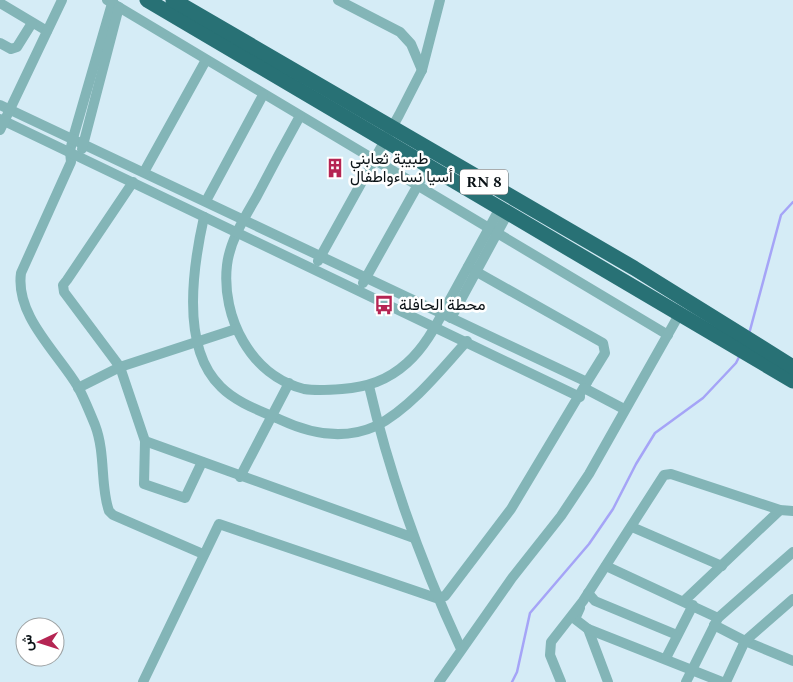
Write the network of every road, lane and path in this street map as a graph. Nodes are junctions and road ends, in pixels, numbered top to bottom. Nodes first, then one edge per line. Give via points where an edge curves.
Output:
1 (62, 0) edge
2 (146, 0) edge
3 (173, 0) edge
4 (338, 0) edge
5 (440, 0) edge
6 (113, 2) edge
7 (0, 3) edge
8 (32, 23) junction
9 (47, 32) junction
10 (0, 43) edge
11 (206, 60) junction
12 (422, 70) junction
13 (263, 95) junction
14 (5, 107) edge
15 (300, 116) junction
16 (1, 123) edge
17 (389, 135) junction
18 (73, 138) junction
19 (83, 143) junction
20 (75, 154) junction
21 (374, 160) junction
22 (428, 167) junction
23 (144, 172) junction
24 (133, 182) junction
25 (418, 186) junction
26 (206, 201) junction
27 (504, 211) junction
28 (204, 216) junction
29 (244, 219) junction
30 (238, 232) junction
31 (493, 232) junction
32 (321, 257) junction
33 (314, 268) junction
34 (472, 269) junction
35 (366, 279) junction
36 (358, 290) junction
37 (680, 313) junction
38 (446, 316) junction
39 (436, 326) junction
40 (236, 329) junction
41 (668, 336) junction
42 (467, 341) junction
43 (197, 342) junction
44 (120, 367) junction
45 (793, 367) edge
46 (793, 381) edge
47 (289, 383) junction
48 (369, 386) junction
49 (78, 388) junction
50 (584, 389) junction
51 (624, 409) junction
52 (272, 416) junction
53 (378, 425) junction
54 (145, 441) junction
55 (202, 462) junction
56 (240, 477) junction
57 (780, 510) junction
58 (793, 511) edge
59 (632, 527) junction
60 (414, 538) junction
61 (793, 552) edge
62 (203, 554) junction
63 (606, 566) junction
64 (722, 566) junction
65 (585, 597) junction
66 (436, 598) junction
67 (793, 600) edge
68 (688, 603) junction
69 (716, 622) junction
70 (588, 629) junction
71 (677, 635) junction
72 (745, 641) junction
73 (461, 649) junction
74 (666, 658) junction
75 (793, 662) edge
76 (692, 669) junction
77 (142, 682) edge
78 (439, 682) edge
79 (560, 682) edge
80 (608, 682) edge
81 (686, 682) edge
82 (724, 682) edge

1 - 9 street
2 - 17 highway, RN 8
3 - 17 highway, RN 8
4 - 12 street via 400,32 412,44
5 - 12 street
6 - 11 street
6 - 18 street
6 - 19 street
7 - 8 street
8 - 9 street
8 - 10 street via 17,47 11,49
9 - 14 street
11 - 13 street
11 - 23 street
12 - 17 street
13 - 15 street
13 - 26 street
14 - 16 street
14 - 18 street
15 - 21 street
15 - 29 street
16 - 20 street
17 - 21 street
17 - 22 highway, RN 8
17 - 45 highway, RN 8 via 634,268
18 - 19 street
18 - 20 street
19 - 20 street
19 - 23 street
20 - 24 street
20 - 49 street via 20,281 24,302 32,319
21 - 25 street
21 - 32 street
22 - 25 street
22 - 27 highway, RN 8
23 - 26 street
24 - 28 street
24 - 44 street via 63,288 66,297
25 - 31 street
25 - 35 street
26 - 29 street
27 - 31 street
27 - 37 highway, RN 8
28 - 30 street
28 - 43 street via 194,279
29 - 30 street
29 - 32 street
30 - 33 street
30 - 40 street via 227,263 226,280 231,318
31 - 34 street
31 - 41 street
32 - 33 street
32 - 35 street
33 - 36 street
34 - 38 street
34 - 50 street via 603,343 605,353
35 - 36 street
35 - 38 street
36 - 39 street
37 - 41 street
37 - 46 highway, RN 8
38 - 39 street
38 - 50 street
39 - 42 street
39 - 48 street via 407,363
40 - 43 street
40 - 47 street via 264,366
41 - 51 street
42 - 50 street
42 - 53 street via 427,385
43 - 44 street
43 - 52 street via 221,388
44 - 49 street
44 - 54 street
47 - 48 street via 321,390
47 - 52 street
48 - 53 street
49 - 62 street via 99,439 109,512
50 - 51 street
50 - 66 street via 511,509 452,589 445,596
51 - 73 street via 589,474 561,516
52 - 53 street via 325,433 350,434
52 - 56 street
53 - 60 street
54 - 55 street
54 - 55 street via 143,480 148,487 187,498
55 - 56 street
56 - 60 street
57 - 58 street
57 - 59 street via 667,474 659,481
57 - 64 street
59 - 63 street
59 - 64 street
60 - 66 street
61 - 69 street
62 - 66 street via 217,527 223,524
62 - 77 street
63 - 65 street
63 - 68 street
64 - 68 street
65 - 70 street via 575,619
65 - 71 street
65 - 79 street via 550,646
66 - 73 street
67 - 72 street
68 - 69 street
68 - 71 street
69 - 72 street
69 - 76 street
70 - 74 street
70 - 80 street
71 - 74 street
72 - 75 street
72 - 82 street
73 - 78 street
74 - 76 street
76 - 81 street
76 - 82 street

